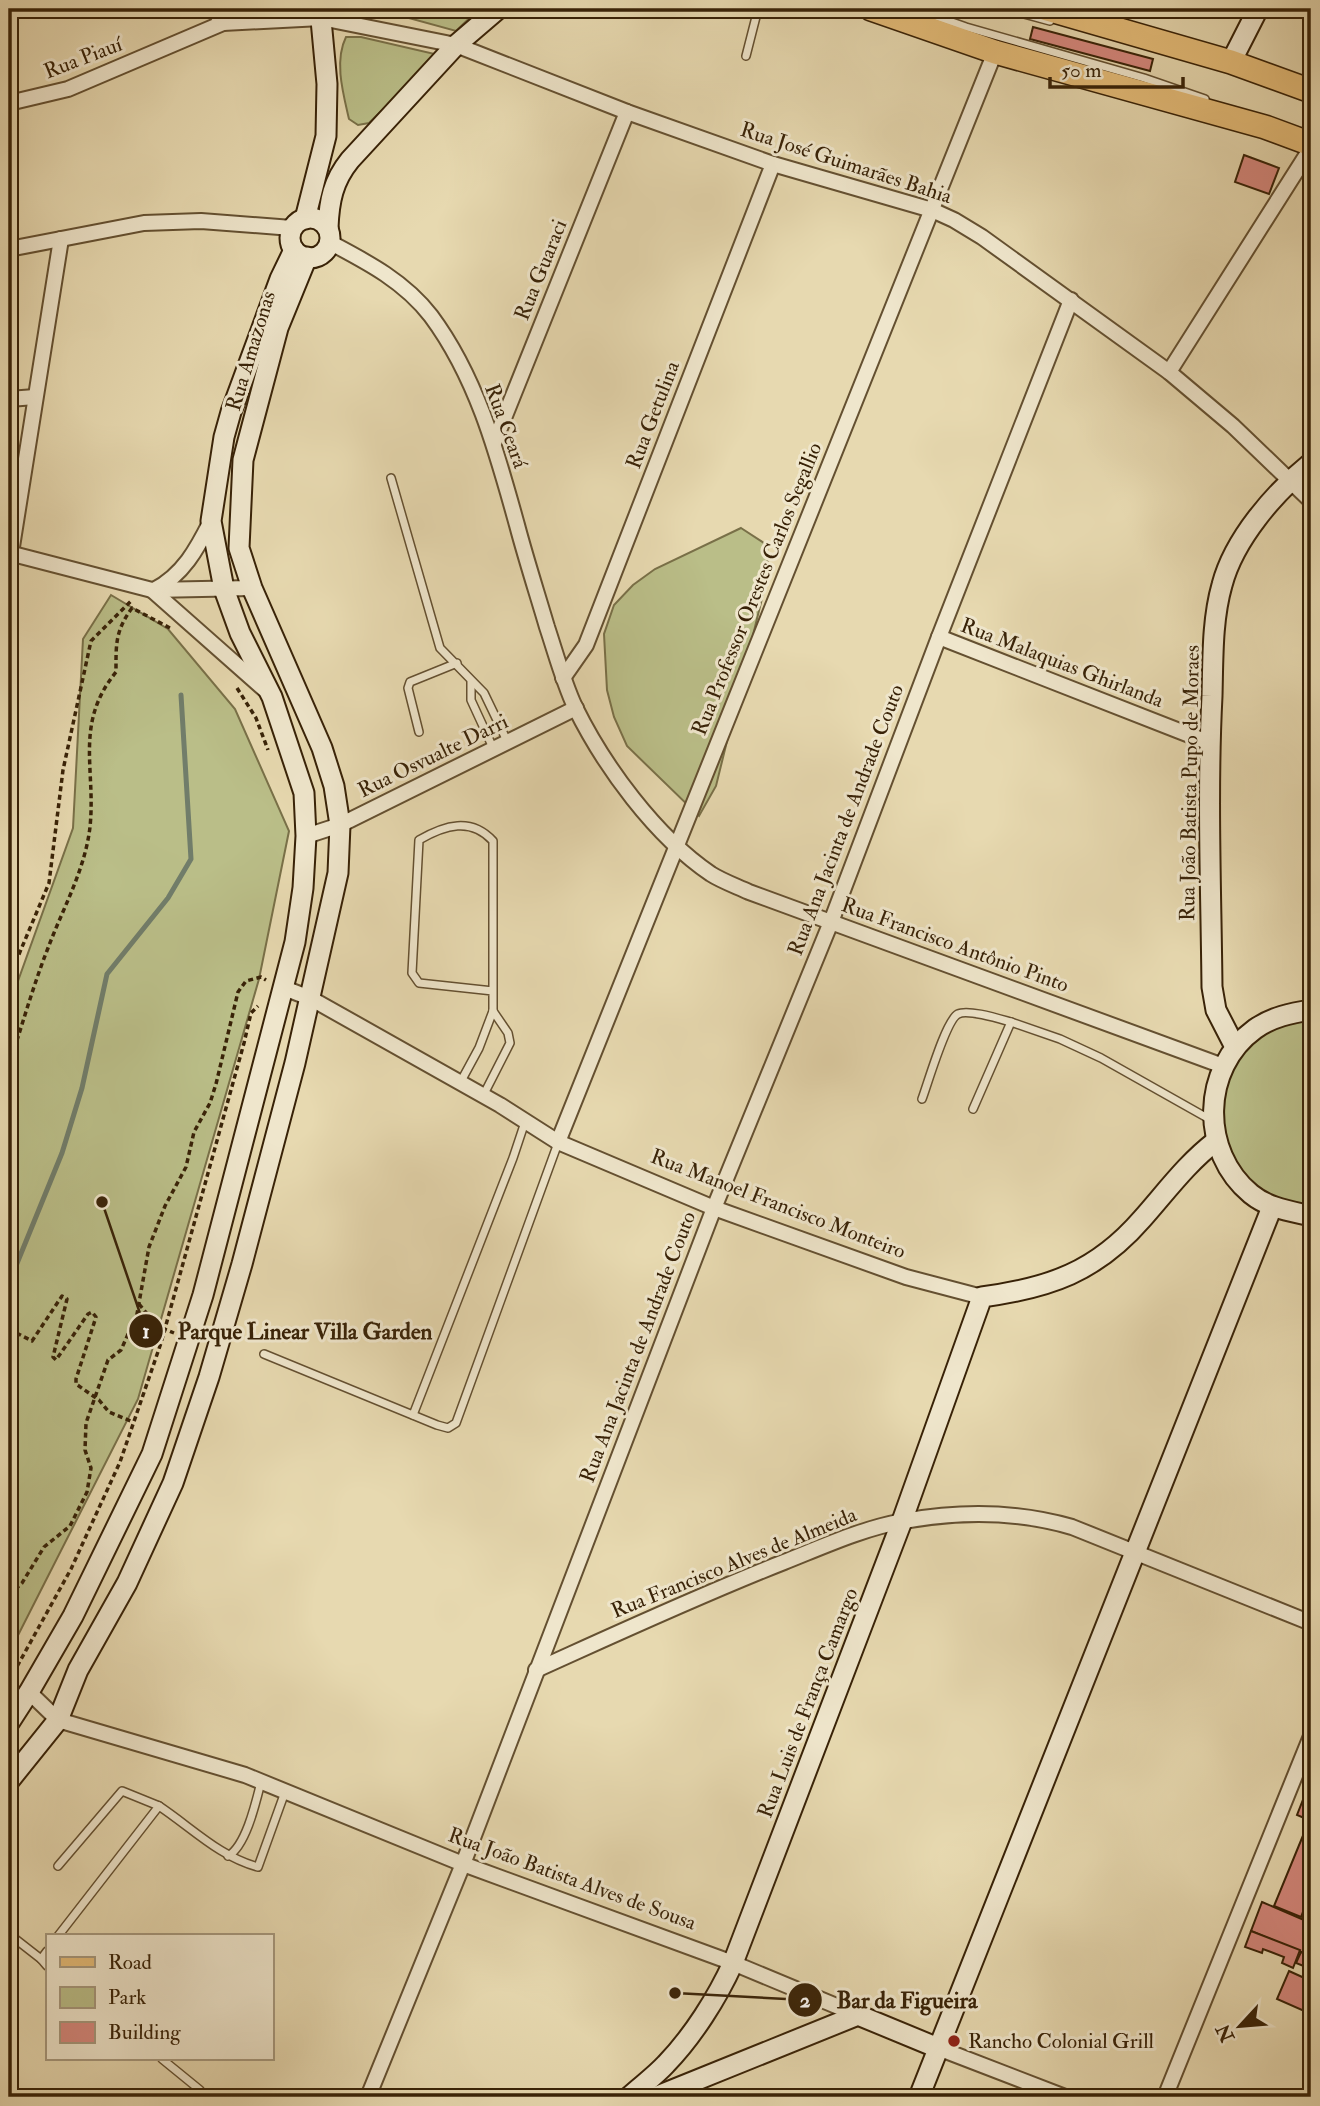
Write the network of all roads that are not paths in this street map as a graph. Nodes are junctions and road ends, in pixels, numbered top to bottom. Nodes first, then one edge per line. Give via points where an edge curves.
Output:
1 (213, 9) edge
2 (498, 9) edge
3 (758, 9) edge
4 (871, 9) edge
5 (915, 9) edge
6 (1006, 9) edge
7 (1048, 9) edge
8 (1258, 9) edge
9 (321, 13) edge
10 (223, 23) junction
11 (1064, 25) dead end
12 (456, 45) junction
13 (1153, 49) dead end
14 (995, 51) junction
15 (746, 56) dead end
16 (1203, 63) dead end
17 (1236, 69) junction
18 (1306, 94) edge
19 (1215, 102) dead end
20 (9, 103) edge
21 (627, 112) junction
22 (1267, 118) dead end
23 (1311, 135) edge
24 (1311, 146) edge
25 (773, 164) junction
26 (932, 211) junction
27 (299, 223) junction
28 (328, 235) junction
29 (61, 239) junction
30 (9, 249) edge
31 (300, 253) junction
32 (1071, 300) junction
33 (1169, 372) junction
34 (35, 397) junction
35 (9, 399) edge
36 (494, 443) junction
37 (1311, 463) edge
38 (391, 478) dead end
39 (1291, 479) junction
40 (1311, 500) edge
41 (211, 521) junction
42 (10, 553) edge
43 (253, 588) junction
44 (224, 589) junction
45 (152, 590) junction
46 (939, 637) junction
47 (457, 663) junction
48 (563, 678) junction
49 (471, 682) junction
50 (272, 697) junction
51 (576, 708) junction
52 (419, 732) dead end
53 (1210, 743) junction
54 (508, 744) junction
55 (494, 751) junction
56 (340, 825) junction
57 (306, 836) junction
58 (676, 845) junction
59 (831, 922) junction
60 (274, 985) junction
61 (493, 991) junction
62 (310, 998) junction
63 (1311, 1010) edge
64 (493, 1011) junction
65 (1011, 1022) junction
66 (1235, 1047) junction
67 (1223, 1066) junction
68 (460, 1083) junction
69 (483, 1096) junction
70 (922, 1099) dead end
71 (973, 1109) dead end
72 (525, 1121) junction
73 (1215, 1132) junction
74 (558, 1142) junction
75 (1272, 1207) junction
76 (714, 1208) junction
77 (1311, 1216) edge
78 (982, 1297) junction
79 (264, 1354) dead end
80 (413, 1415) junction
81 (902, 1521) junction
82 (1134, 1551) junction
83 (1311, 1623) edge
84 (536, 1670) junction
85 (29, 1692) junction
86 (58, 1720) junction
87 (9, 1723) edge
88 (1311, 1736) edge
89 (9, 1781) edge
90 (261, 1782) junction
91 (285, 1792) junction
92 (159, 1806) junction
93 (228, 1856) junction
94 (463, 1864) junction
95 (58, 1866) dead end
96 (9, 1934) edge
97 (60, 1934) edge
98 (46, 1952) edge
99 (41, 1959) junction
100 (733, 1963) junction
101 (46, 1965) edge
102 (859, 2015) junction
103 (939, 2048) junction
104 (163, 2060) edge
105 (200, 2090) dead end
106 (686, 2091) edge
107 (368, 2097) edge
108 (629, 2097) edge
109 (656, 2097) edge
110 (919, 2097) edge
111 (1065, 2097) edge
112 (1166, 2097) edge

1 - 10 street
2 - 12 street
3 - 15 lane
4 - 14 main road
5 - 19 lane
6 - 11 lane
7 - 17 main road
8 - 17 street
9 - 10 street, Rua Piauí
9 - 12 street, Rua Piauí
9 - 27 street via 326,135
10 - 20 street, Rua Piauí via 68,89
12 - 21 street, Rua José Guimarães Bahia
12 - 28 street via 350,160 329,201
13 - 16 lane
14 - 24 main road via 1265,127
14 - 26 street, Rua Professor Orestes Carlos Segallio
17 - 18 main road
21 - 25 street, Rua José Guimarães Bahia
21 - 36 street, Rua Guaraci
22 - 23 lane
24 - 33 street
25 - 26 street, Rua José Guimarães Bahia
25 - 48 street, Rua Getulina via 586,645
26 - 32 street, Rua José Guimarães Bahia via 982,237
26 - 58 street, Rua Professor Orestes Carlos Segallio
27 - 28 street via 320,220
27 - 29 street via 144,223
27 - 31 street via 290,238
28 - 31 street via 328,248 320,256
28 - 36 street, Rua Ceará via 402,286 430,316 455,355
29 - 30 street
29 - 34 street
31 - 41 street, Rua Amazonas via 280,279 224,437
31 - 43 street, Rua Amazonas via 243,460 239,548
32 - 33 street, Rua José Guimarães Bahia
32 - 46 street, Rua Ana Jacinta de Andrade Couto
33 - 39 street, Rua José Guimarães Bahia
34 - 35 street
34 - 42 street
36 - 48 street, Rua Ceará
37 - 39 street, Rua João Batista Pupo de Moraes
38 - 47 lane via 435,635 440,648
39 - 40 street, Rua José Guimarães Bahia
39 - 53 street, Rua João Batista Pupo de Moraes via 1238,543 1222,585 1214,634
41 - 44 street, Rua Amazonas
41 - 45 street via 190,560
42 - 45 street
43 - 44 street
43 - 56 street, Rua Amazonas via 322,748
44 - 45 street
44 - 50 street, Rua Amazonas
45 - 50 street
46 - 53 street, Rua Malaquias Ghirlanda
46 - 59 street, Rua Ana Jacinta de Andrade Couto
47 - 49 lane
47 - 52 lane via 410,682
48 - 51 street, Rua Francisco Antônio Pinto
49 - 54 lane via 484,693
49 - 55 lane via 471,700
50 - 57 street, Rua Amazonas via 304,793
51 - 54 street, Rua Osvualte Darri
51 - 58 street, Rua Francisco Antônio Pinto via 638,804
53 - 66 street, Rua João Batista Pupo de Moraes via 1212,988 1216,1010
54 - 55 street, Rua Osvualte Darri
55 - 56 street, Rua Osvualte Darri
56 - 57 street, Rua Osvualte Darri
56 - 62 street, Rua Amazonas via 338,873
57 - 60 street, Rua Amazonas via 301,902
58 - 59 street, Rua Francisco Antônio Pinto via 711,874
58 - 74 street, Rua Professor Orestes Carlos Segallio
59 - 67 street, Rua Francisco Antônio Pinto
59 - 76 street, Rua Ana Jacinta de Andrade Couto
60 - 62 street, Rua Manoel Francisco Monteiro
60 - 85 street, Rua Amazonas via 266,1054 190,1338 152,1454 73,1616
61 - 61 lane via 494,841 469,824 440,830 419,840 412,973 419,983
61 - 64 lane
62 - 68 street, Rua Manoel Francisco Monteiro
62 - 86 street, Rua Amazonas via 242,1264 173,1483 127,1583 78,1670
63 - 66 street via 1283,1015 1256,1028
64 - 68 lane
64 - 69 lane via 510,1043
65 - 70 lane via 958,1014 949,1025
65 - 71 lane
65 - 73 lane via 1101,1058
66 - 67 street
67 - 73 street via 1214,1097
68 - 69 street, Rua Manoel Francisco Monteiro
69 - 72 street, Rua Manoel Francisco Monteiro
72 - 74 street, Rua Manoel Francisco Monteiro
72 - 80 lane
73 - 75 street via 1229,1170 1251,1194
73 - 78 street, Rua Manoel Francisco Monteiro via 1115,1247 1058,1280
74 - 76 street, Rua Manoel Francisco Monteiro
74 - 80 lane via 456,1423 448,1428
75 - 77 street
75 - 82 street
76 - 78 street, Rua Manoel Francisco Monteiro via 906,1277
76 - 84 street, Rua Ana Jacinta de Andrade Couto
78 - 81 street, Rua Luis de França Camargo
79 - 80 lane
81 - 82 street, Rua Francisco Alves de Almeida via 966,1514 1041,1518
81 - 84 street, Rua Francisco Alves de Almeida via 726,1585
81 - 100 street, Rua Luis de França Camargo
82 - 83 street, Rua Francisco Alves de Almeida
82 - 103 street
84 - 94 street, Rua Ana Jacinta de Andrade Couto
85 - 86 street
85 - 87 street, Rua Amazonas
86 - 89 street, Rua Amazonas
86 - 90 street, Rua João Batista Alves de Sousa
88 - 112 street
90 - 91 street, Rua João Batista Alves de Sousa
90 - 93 lane via 253,1813 234,1853
91 - 93 lane via 258,1867
91 - 94 street, Rua João Batista Alves de Sousa
92 - 93 lane
92 - 95 lane via 122,1791
92 - 97 lane
94 - 100 street, Rua João Batista Alves de Sousa
94 - 107 street, Rua Ana Jacinta de Andrade Couto
96 - 99 lane
98 - 99 lane
99 - 101 lane
100 - 102 street, Rua João Batista Alves de Sousa
100 - 108 street, Rua Luis de França Camargo via 682,2045
102 - 103 street, Rua João Batista Alves de Sousa
102 - 106 street
103 - 110 street
103 - 111 street, Rua João Batista Alves de Sousa
104 - 105 lane
106 - 109 street

